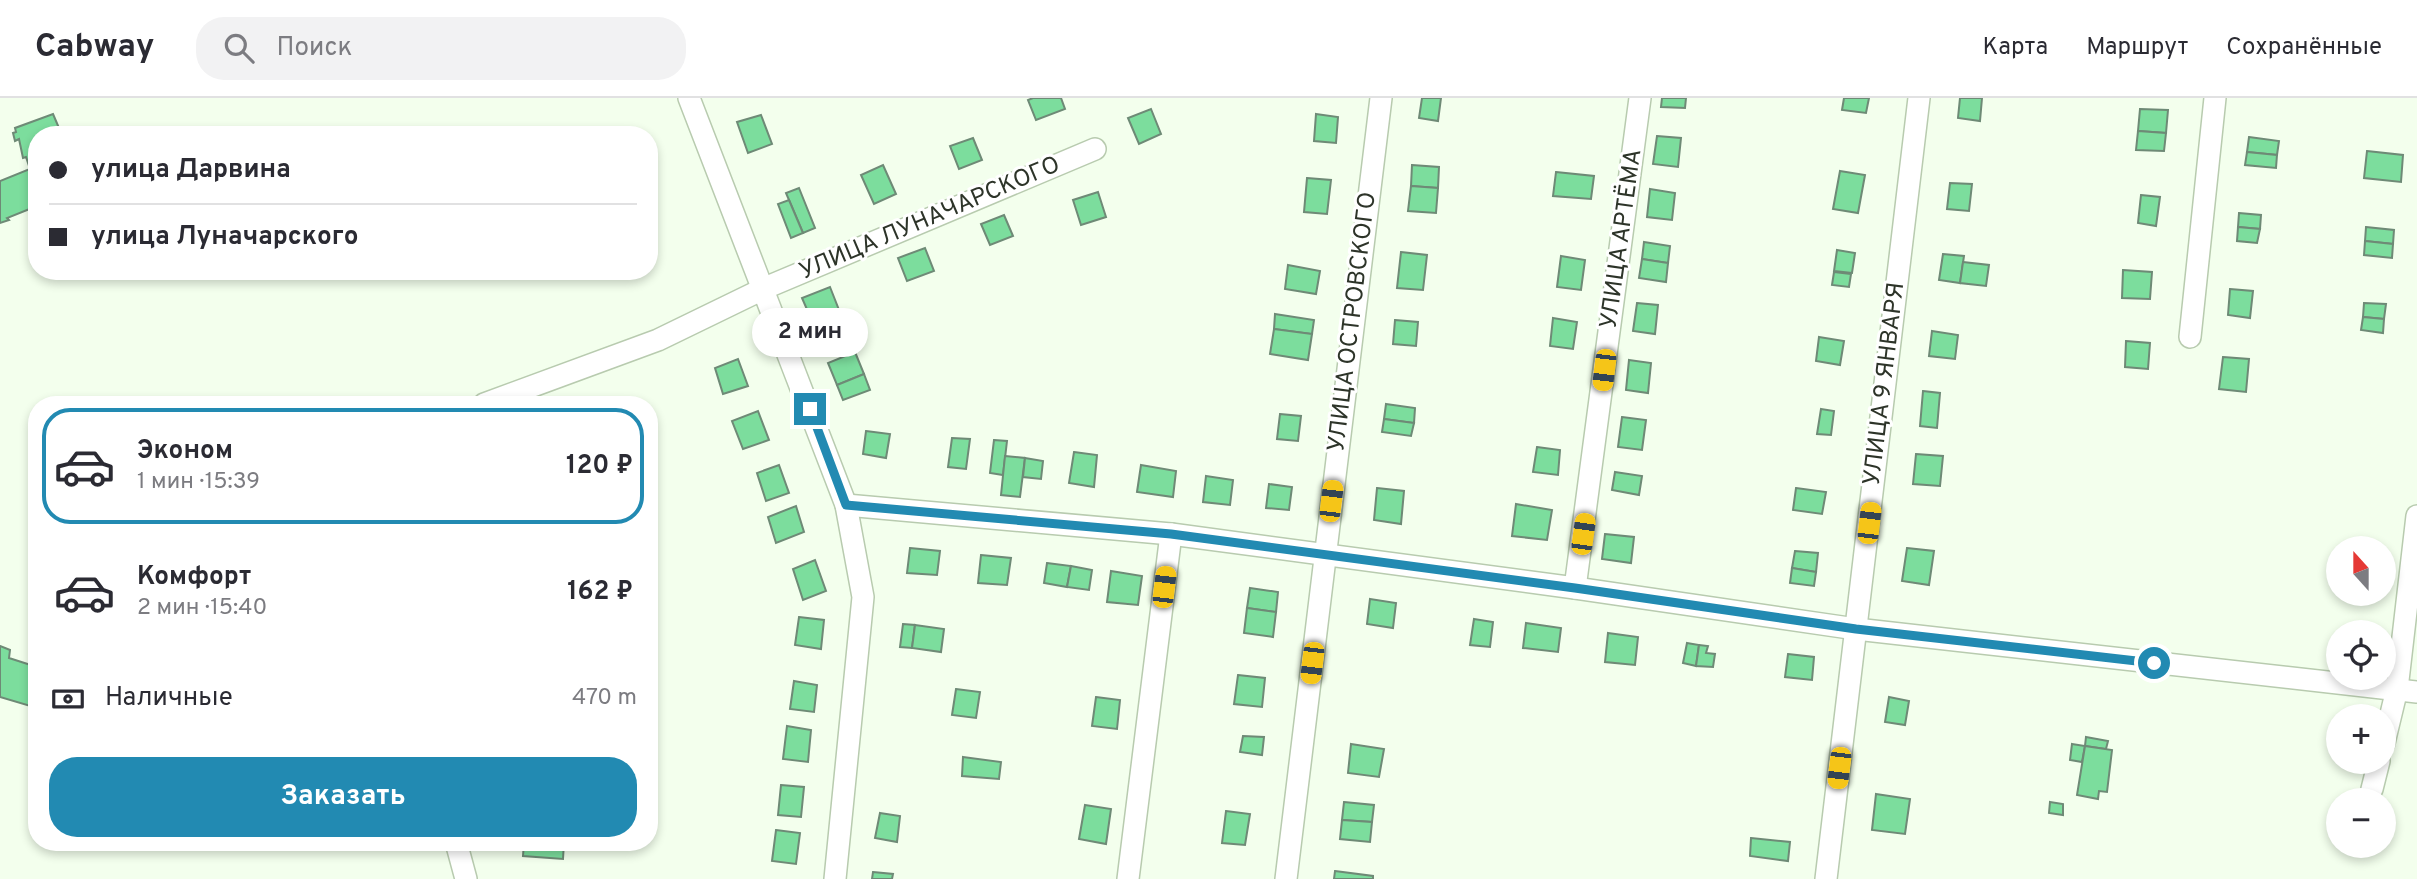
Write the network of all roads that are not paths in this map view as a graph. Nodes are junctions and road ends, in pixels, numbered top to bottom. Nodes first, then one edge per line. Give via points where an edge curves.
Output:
1 (689, 98) edge
2 (1381, 98) edge
3 (1640, 98) edge
4 (1919, 98) edge
5 (2215, 98) edge
6 (1095, 149) dead end
7 (765, 288) junction
8 (2190, 337) dead end
9 (506, 396) edge
10 (846, 505) junction
11 (2417, 516) edge
12 (1171, 534) junction
13 (1325, 555) junction
14 (1575, 588) junction
15 (1856, 629) junction
16 (2407, 691) edge
17 (2396, 716) edge
18 (458, 851) edge
19 (466, 879) edge
20 (835, 879) edge
21 (1128, 879) edge
22 (1286, 879) edge
23 (1825, 879) edge

1 - 7 street
2 - 13 street, УЛИЦА ОСТРОВСКОГО
3 - 14 street, УЛИЦА АРТЁМА
4 - 15 street, УЛИЦА 9 ЯНВАРЯ
5 - 8 street
6 - 7 street, УЛИЦА ЛУНАЧАРСКОГО
7 - 9 street, УЛИЦА ЛУНАЧАРСКОГО via 658,340
7 - 10 street
10 - 12 street
10 - 20 street via 863,597
11 - 16 street
12 - 13 street
12 - 21 street
13 - 14 street
13 - 22 street, УЛИЦА ОСТРОВСКОГО
14 - 15 street
15 - 16 street
15 - 23 street, УЛИЦА 9 ЯНВАРЯ
16 - 17 street
18 - 19 street

